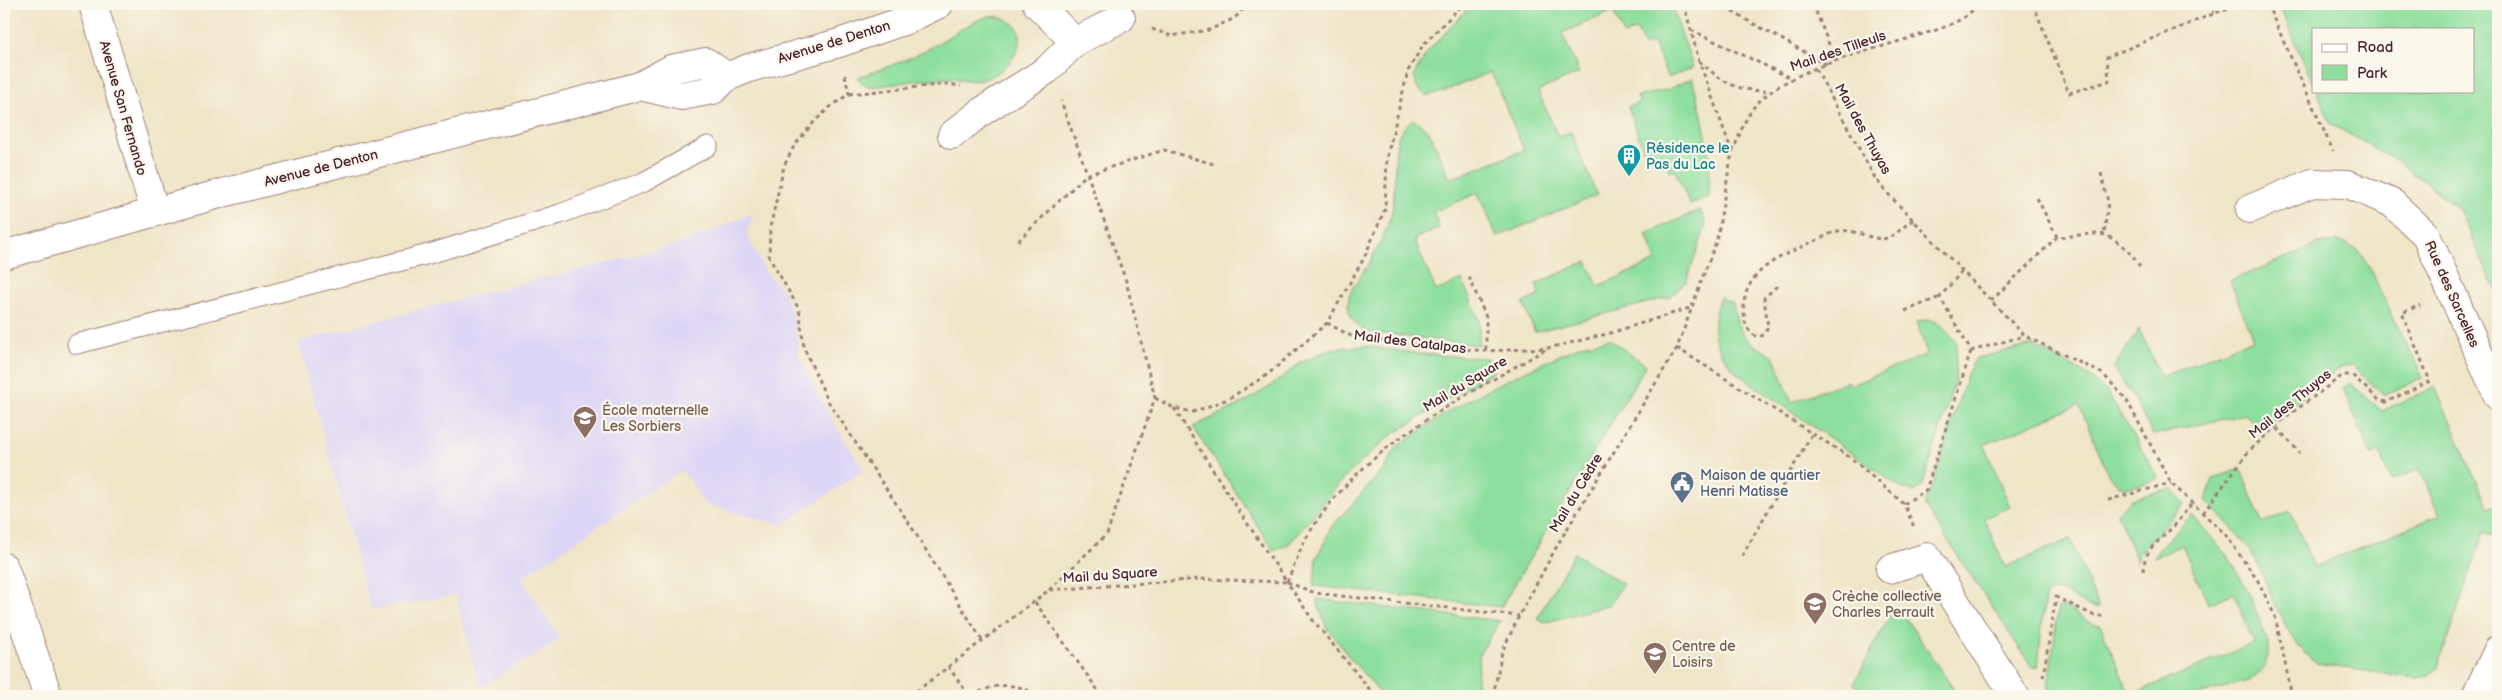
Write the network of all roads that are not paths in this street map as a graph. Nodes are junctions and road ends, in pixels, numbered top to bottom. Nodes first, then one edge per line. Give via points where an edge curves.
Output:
1 (93, 4) edge
2 (939, 4) edge
3 (1037, 4) edge
4 (1121, 18) road end
5 (1075, 42) junction
6 (952, 135) dead end
7 (708, 146) dead end
8 (2250, 209) dead end
9 (154, 212) junction
10 (4, 255) edge
11 (77, 344) dead end
12 (2498, 396) edge
13 (4, 567) edge
14 (1890, 569) dead end
15 (2498, 650) edge
16 (48, 696) edge
17 (2015, 696) edge
18 (2476, 696) edge

1 - 9 street, Avenue San Fernando
2 - 9 street, Avenue de Denton via 906,20 839,43 749,68 727,77 712,90 681,96 640,86
3 - 5 street
4 - 5 street
5 - 6 street via 1046,70
7 - 11 lane via 644,182 560,214 429,254
8 - 12 street, Rue des Sarcelles via 2312,183 2348,184 2392,202 2426,235
9 - 10 street, Avenue de Denton
13 - 16 street
14 - 17 street via 1927,557
15 - 18 street

